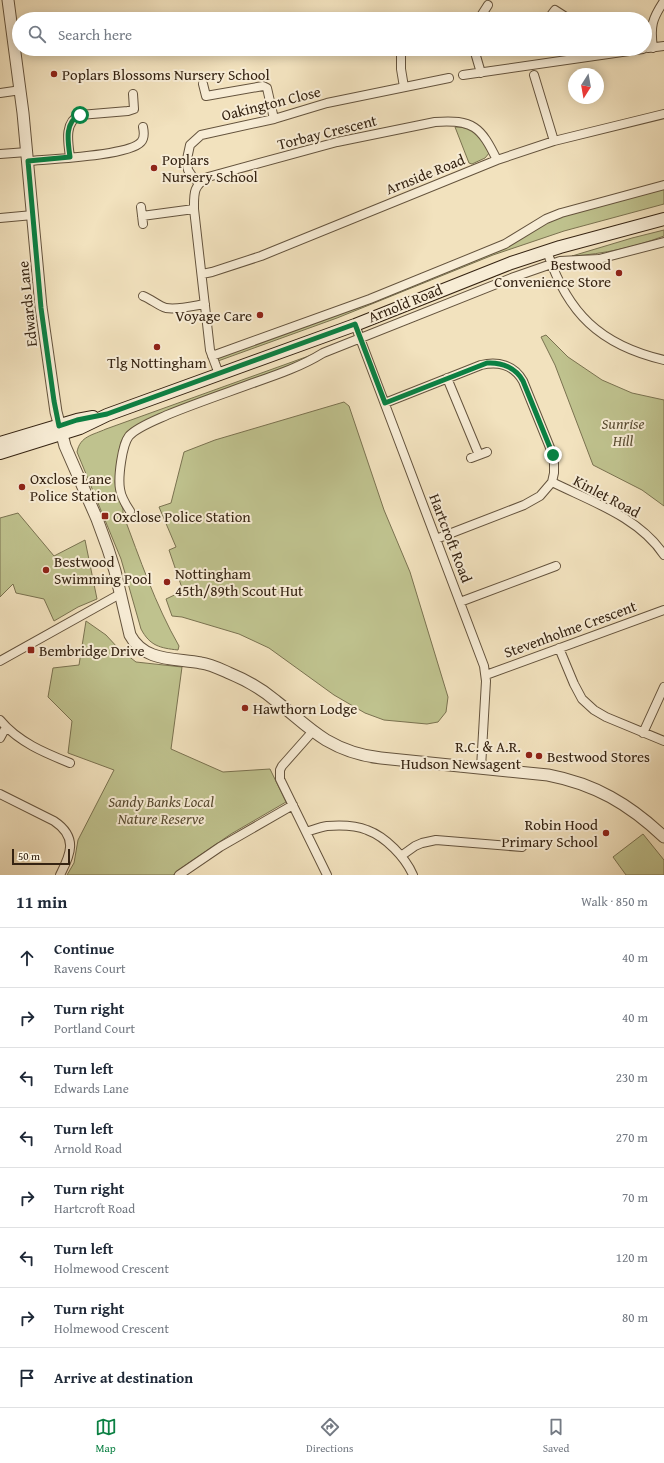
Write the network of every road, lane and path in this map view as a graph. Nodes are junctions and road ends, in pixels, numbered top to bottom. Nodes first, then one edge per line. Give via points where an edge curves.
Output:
1 (8, 0) edge
2 (664, 1) edge
3 (488, 5) dead end
4 (484, 12) edge
5 (652, 22) edge
6 (12, 28) edge
7 (664, 46) edge
8 (652, 47) edge
9 (16, 56) edge
10 (401, 56) edge
11 (476, 56) edge
12 (577, 56) edge
13 (481, 73) junction
14 (534, 74) dead end
15 (463, 75) dead end
16 (449, 78) dead end
17 (203, 84) dead end
18 (404, 87) junction
19 (21, 90) junction
20 (0, 93) edge
21 (133, 94) dead end
22 (664, 114) edge
23 (274, 119) junction
24 (143, 127) dead end
25 (554, 141) junction
26 (0, 154) edge
27 (28, 156) junction
28 (70, 157) junction
29 (497, 160) junction
30 (199, 183) junction
31 (664, 185) edge
32 (141, 207) dead end
33 (194, 209) junction
34 (33, 215) junction
35 (0, 218) edge
36 (664, 218) edge
37 (664, 242) edge
38 (547, 251) junction
39 (551, 264) junction
40 (202, 274) junction
41 (157, 292) dead end
42 (143, 296) dead end
43 (152, 300) junction
44 (205, 304) junction
45 (355, 324) junction
46 (360, 338) junction
47 (212, 356) junction
48 (664, 360) edge
49 (219, 374) junction
50 (447, 378) junction
51 (385, 403) junction
52 (60, 430) junction
53 (0, 442) edge
54 (487, 452) dead end
55 (0, 453) edge
56 (479, 455) junction
57 (471, 458) dead end
58 (552, 482) junction
59 (130, 511) dead end
60 (436, 539) junction
61 (664, 555) edge
62 (556, 566) dead end
63 (120, 594) junction
64 (460, 602) junction
65 (664, 610) edge
66 (560, 648) junction
67 (0, 661) edge
68 (486, 675) junction
69 (664, 687) edge
70 (0, 720) edge
71 (6, 727) junction
72 (313, 731) junction
73 (643, 733) junction
74 (0, 738) edge
75 (664, 741) edge
76 (70, 763) dead end
77 (481, 768) junction
78 (0, 794) edge
79 (293, 805) junction
80 (306, 832) junction
81 (664, 837) edge
82 (522, 847) dead end
83 (401, 856) junction
84 (183, 874) edge
85 (60, 875) edge
86 (327, 875) edge
87 (413, 875) edge

1 - 6 street, Edwards Lane
2 - 5 street
3 - 4 street
7 - 8 street
9 - 19 street, Edwards Lane
10 - 18 street
11 - 13 street
12 - 13 street
13 - 15 street
14 - 25 street
16 - 18 street, Oakington Close
17 - 23 street via 206,96 263,86 267,88
18 - 23 street, Oakington Close via 327,103
19 - 20 street
19 - 27 street, Edwards Lane
21 - 28 street via 134,109 75,117 70,122
22 - 25 street, Arnside Road
23 - 30 street, Oakington Close via 202,135 195,140 190,145 188,170
24 - 28 street via 145,143 107,153
25 - 29 street, Arnside Road
26 - 27 street
27 - 28 street
27 - 34 street, Edwards Lane
29 - 30 street, Torbay Crescent via 481,132 472,125 442,121 337,142 208,178
29 - 40 street, Arnside Road via 261,256
30 - 33 street via 194,198
31 - 47 street, Arnold Road via 561,213 546,219 505,244 370,299
32 - 33 street via 143,220
33 - 40 street
34 - 35 street
34 - 52 street, Edwards Lane via 41,308
36 - 38 main road, Arnold Road
37 - 39 street, Arnold Road via 604,258
38 - 39 street
38 - 45 main road, Arnold Road
39 - 46 street, Arnold Road
39 - 48 street via 562,288 586,321 623,347
40 - 44 street
41 - 43 street
42 - 43 street
43 - 44 street via 166,308
44 - 47 street
45 - 46 street, Hartcroft Road
45 - 49 main road, Arnold Road
46 - 51 street, Hartcroft Road
46 - 59 street, Arnold Road via 304,364 173,413 130,435 125,444 120,482 122,497
47 - 49 street
49 - 52 main road, Arnold Road via 107,414 77,420
50 - 51 street
50 - 56 street
50 - 58 street via 487,363 502,364 516,371 523,381 553,455
51 - 60 street, Hartcroft Road
52 - 53 main road
52 - 55 main road
52 - 63 street, Edwards Lane via 97,519
54 - 56 street
56 - 57 street
58 - 60 street via 534,500
58 - 61 street, Kinlet Road via 630,522 652,540
60 - 64 street, Hartcroft Road
62 - 64 street
63 - 67 street
63 - 72 street, Edwards Lane via 130,636 142,650 154,655 203,663 244,680 276,701
64 - 68 street, Hartcroft Road
65 - 66 street, Stevenholme Crescent
66 - 68 street, Stevenholme Crescent
66 - 73 street via 582,699 606,717
68 - 77 street, Hartcroft Road
69 - 73 street
70 - 71 street
71 - 74 street
71 - 76 street via 42,751
72 - 77 street, Edwards Lane via 336,746 365,756
72 - 79 street via 282,766 279,774
73 - 75 street
77 - 81 street, Edwards Lane via 548,775 587,785 628,807
78 - 85 street via 54,821 67,833 70,854
79 - 80 street
79 - 84 street via 227,843
80 - 83 street via 326,826 358,827 375,834
80 - 86 street
82 - 83 street via 436,840 415,846
83 - 87 street

